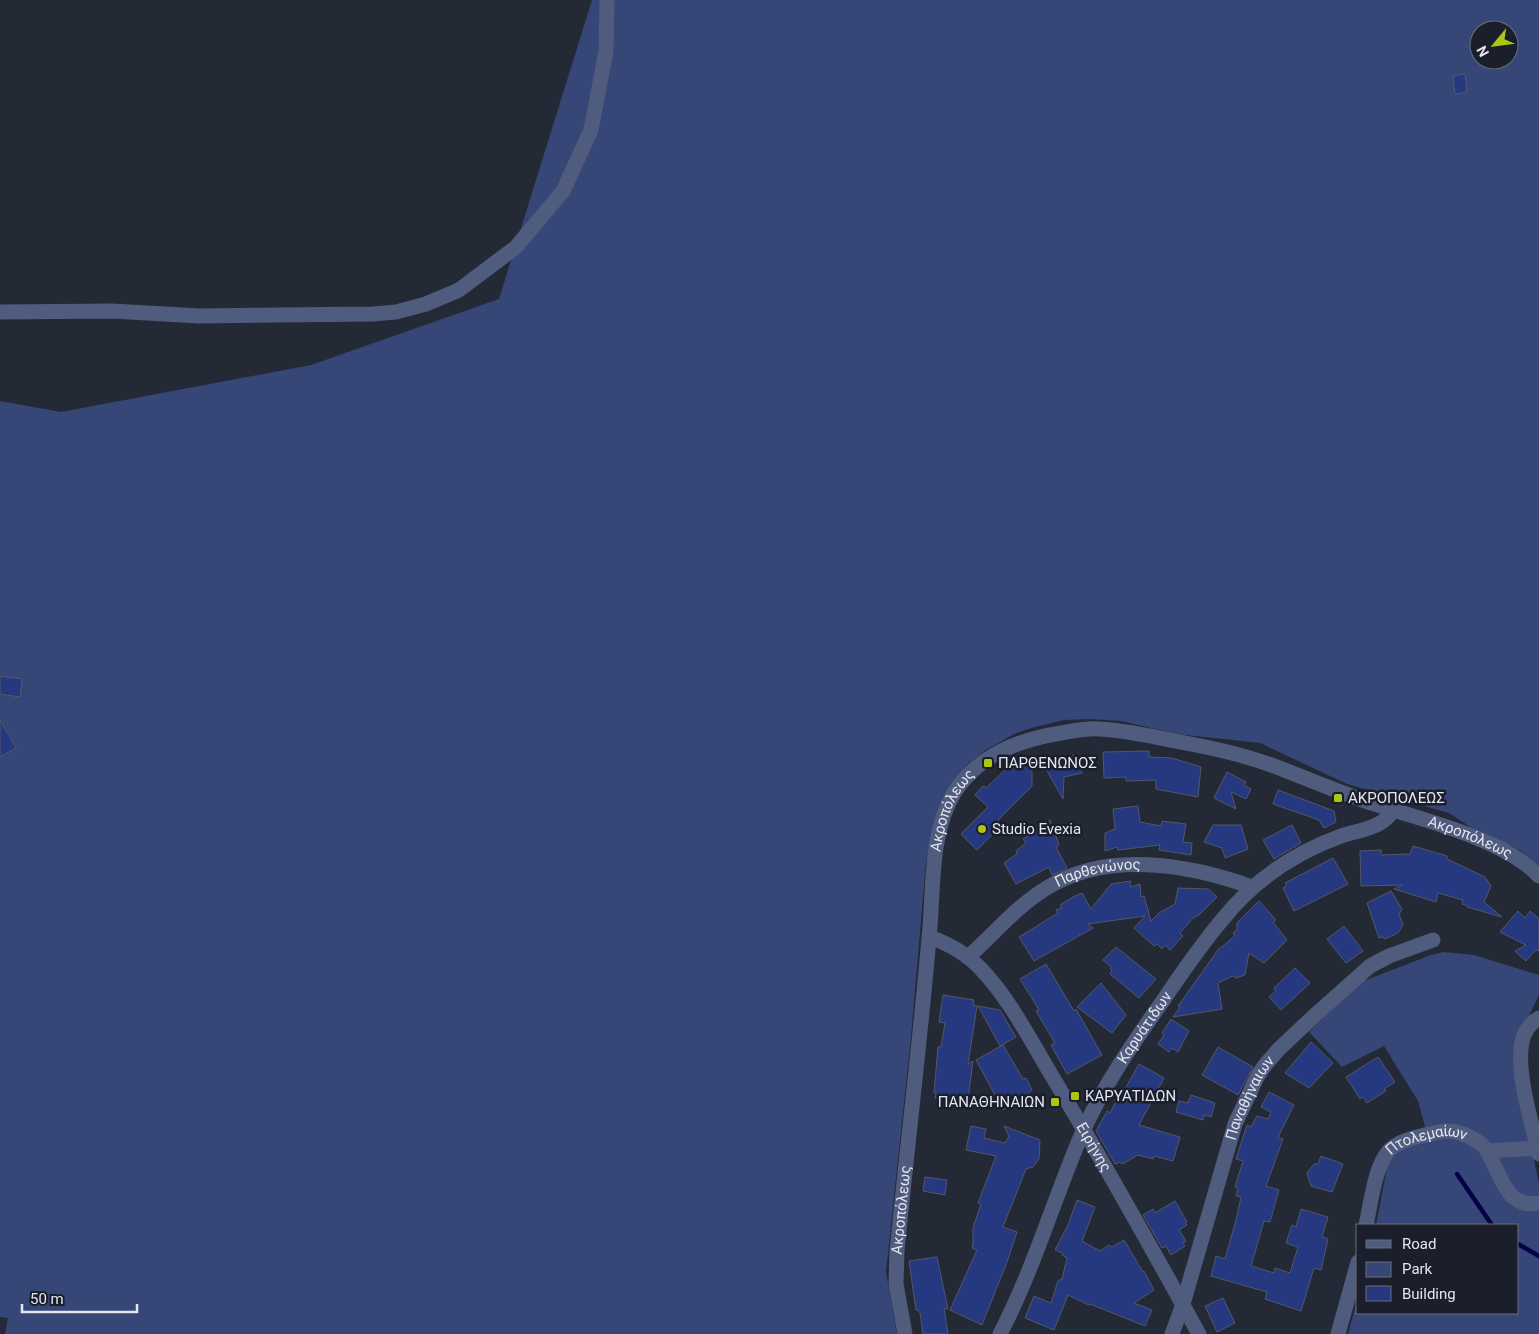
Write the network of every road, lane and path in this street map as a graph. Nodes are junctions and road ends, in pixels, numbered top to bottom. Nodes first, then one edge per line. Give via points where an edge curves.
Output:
1 (607, 0) edge
2 (0, 312) edge
3 (1393, 810) junction
4 (1539, 876) edge
5 (1252, 887) junction
6 (930, 937) junction
7 (1433, 940) dead end
8 (968, 957) junction
9 (1539, 1018) edge
10 (1084, 1129) junction
11 (1487, 1151) junction
12 (1538, 1151) edge
13 (1539, 1203) edge
14 (1366, 1224) edge
15 (1356, 1269) edge
16 (1183, 1304) junction
17 (905, 1334) edge
18 (1000, 1334) edge
19 (1172, 1334) edge
20 (1199, 1334) edge
21 (1338, 1334) edge

1 - 2 street via 606,50 591,130 563,191 516,247 459,290 426,304 373,314 199,316 112,311
3 - 4 street, Ακροπόλεως via 1488,844 1524,863
3 - 5 street, Καρυάτιδων via 1383,822 1312,849
3 - 6 street, Ακροπόλεως via 1271,764 1196,745 1097,729 1032,739 1002,750 980,763 951,799 936,849
5 - 8 street, Παρθενώνος via 1215,875 1156,866 1110,866 1057,882 1039,892
5 - 10 street, Καρυάτιδων via 1201,946 1138,1035
6 - 8 street, Ειρήνης
6 - 17 street, Ακροπόλεως via 896,1258 896,1284
7 - 16 street, Παναθήναιων via 1370,966 1265,1065 1235,1124
8 - 10 street, Ειρήνης via 1002,996
9 - 12 street via 1526,1031 1521,1053
10 - 16 street, Ειρήνης
10 - 18 street, Καρυάτιδων
11 - 12 street
11 - 13 street, Πτολεμαίων via 1514,1197 1525,1203
11 - 14 street, Πτολεμαίων via 1477,1141 1451,1131 1414,1138 1395,1146 1386,1154 1381,1166
15 - 21 street
16 - 19 street, Παναθήναιων
16 - 20 street, Ειρήνης

